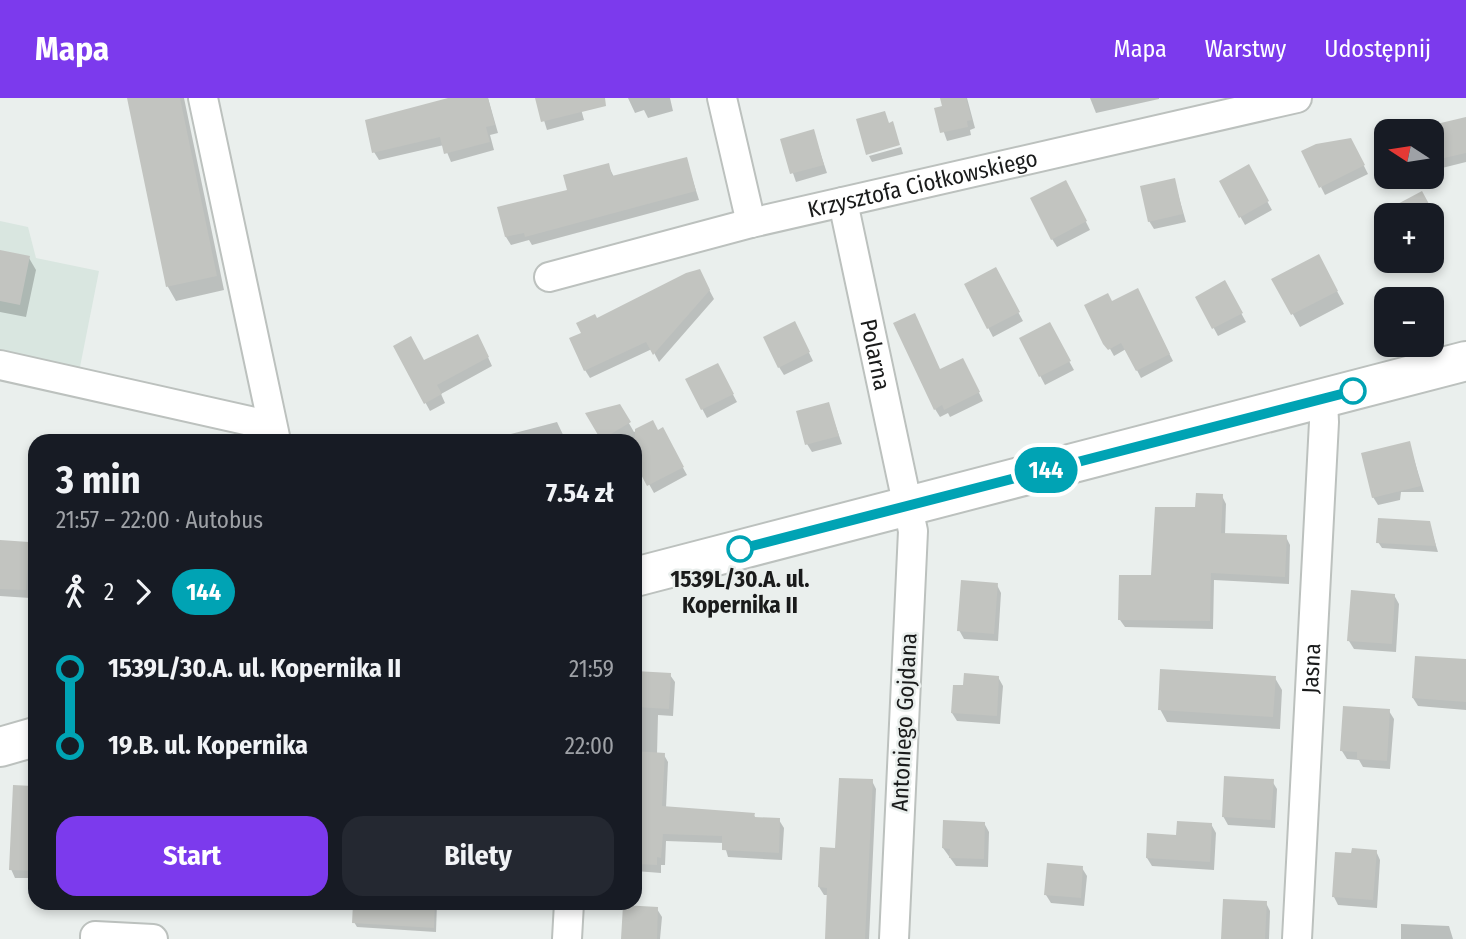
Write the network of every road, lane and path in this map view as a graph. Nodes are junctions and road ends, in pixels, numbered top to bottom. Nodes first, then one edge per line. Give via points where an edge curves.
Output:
1 (203, 98) edge
2 (722, 98) edge
3 (1297, 98) edge
4 (843, 202) junction
5 (751, 223) junction
6 (549, 277) dead end
7 (1466, 361) edge
8 (0, 365) edge
9 (1323, 399) junction
10 (274, 433) edge
11 (908, 506) junction
12 (642, 575) edge
13 (28, 739) edge
14 (0, 747) edge
15 (569, 910) edge
16 (95, 939) edge
17 (153, 939) edge
18 (567, 939) edge
19 (894, 939) edge
20 (1297, 939) edge

1 - 10 street
2 - 5 street
3 - 4 street, Krzysztofa Ciołkowskiego
4 - 5 street, Krzysztofa Ciołkowskiego
4 - 11 street, Polarna
5 - 6 street, Krzysztofa Ciołkowskiego
7 - 9 street
8 - 10 street
9 - 11 street
9 - 20 street, Jasna
11 - 12 street
11 - 19 street, Antoniego Gojdana via 913,531
13 - 14 street
15 - 18 street
16 - 17 street

